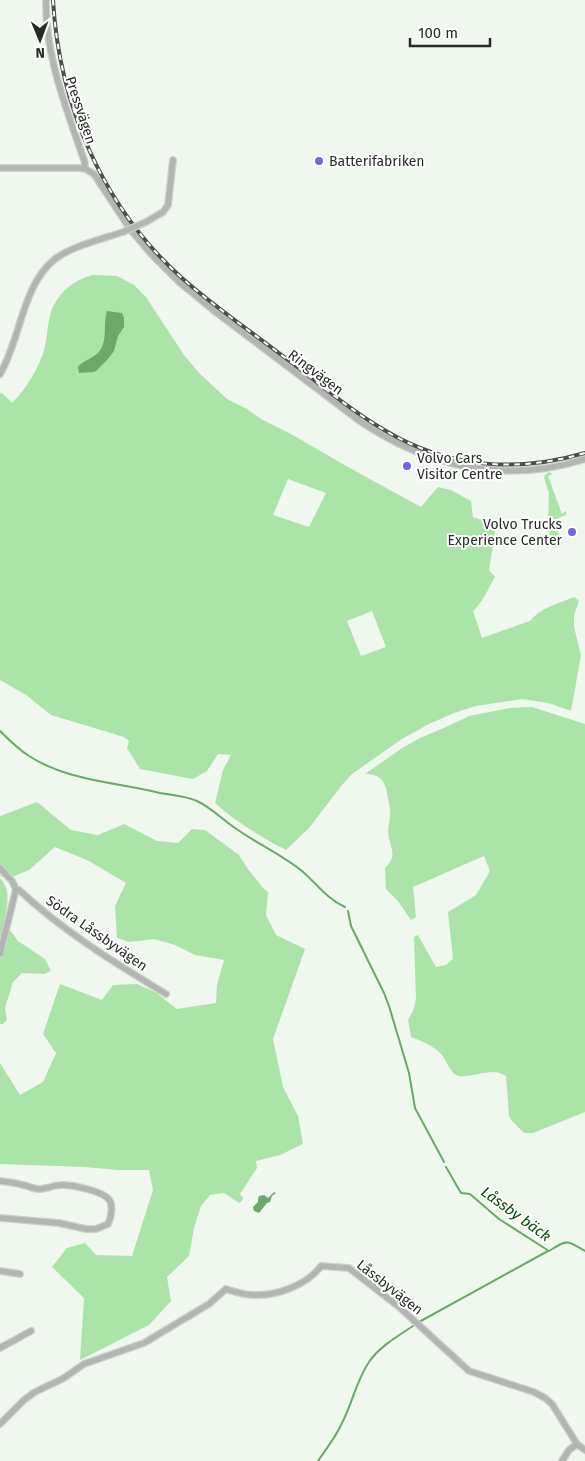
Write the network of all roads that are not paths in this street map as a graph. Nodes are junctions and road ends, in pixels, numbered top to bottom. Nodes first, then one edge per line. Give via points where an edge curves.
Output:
1 (46, 0) edge
2 (174, 160) dead end
3 (0, 168) edge
4 (84, 168) junction
5 (0, 374) edge
6 (585, 459) edge
7 (0, 868) edge
8 (16, 889) junction
9 (0, 954) edge
10 (166, 994) dead end
11 (0, 1181) edge
12 (0, 1218) edge
13 (0, 1270) edge
14 (20, 1274) dead end
15 (31, 1331) dead end
16 (0, 1348) edge
17 (0, 1424) edge
18 (577, 1444) junction
19 (585, 1450) edge
20 (562, 1461) edge

1 - 4 street, Pressvägen via 54,69
2 - 5 street, bridge via 168,204 163,212 123,232 66,252 45,269 32,290 10,356
3 - 4 street
4 - 6 street, Ringvägen via 94,174 130,229 179,282 383,436 428,457 483,469 529,470
7 - 8 street, Södra Låssbyvägen
8 - 9 street
8 - 10 street, Södra Låssbyvägen via 113,961
11 - 12 street via 36,1189 60,1185 86,1189 108,1198 112,1210 108,1224 96,1229
13 - 14 street
15 - 16 street
17 - 18 street, Låssbyvägen via 35,1392 84,1364 144,1343 209,1304 226,1289 253,1295 278,1292 302,1282 321,1266 349,1268 398,1306 469,1371 546,1398
18 - 19 street, Låssbyvägen
18 - 20 street

